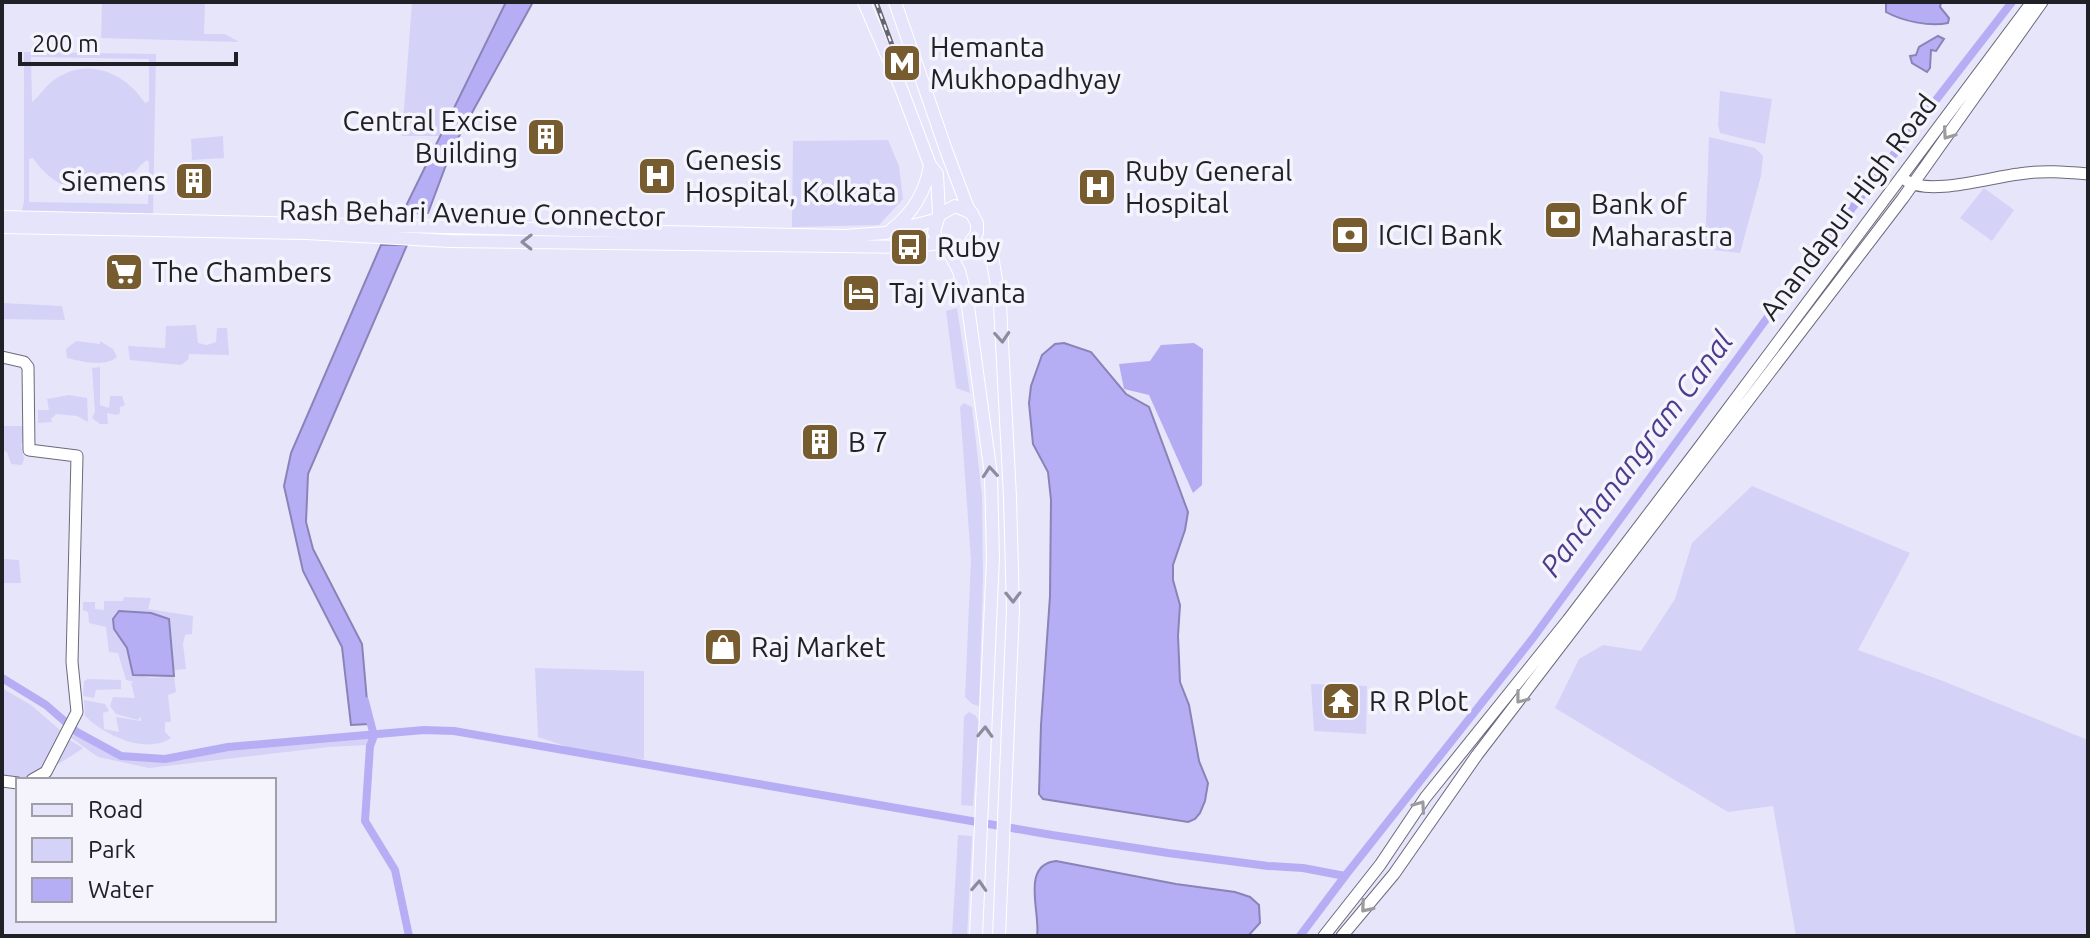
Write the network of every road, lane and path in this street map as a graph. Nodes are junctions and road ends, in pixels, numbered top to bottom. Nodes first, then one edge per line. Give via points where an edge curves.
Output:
1 (864, 2) edge
2 (895, 2) edge
3 (2032, 2) edge
4 (2042, 2) edge
5 (930, 165) junction
6 (2088, 174) edge
7 (1901, 177) junction
8 (1912, 184) junction
9 (972, 213) junction
10 (2, 217) edge
11 (937, 217) junction
12 (2, 227) edge
13 (422, 233) junction
14 (885, 233) junction
15 (974, 240) junction
16 (943, 245) junction
17 (2, 357) edge
18 (36, 778) edge
19 (976, 936) edge
20 (999, 936) edge
21 (1324, 936) edge
22 (1342, 936) edge

1 - 5 main road
2 - 9 main road
3 - 7 main road, Anandapur High Road
4 -> 8 main road, Anandapur High Road
5 - 11 main road via 937,174
5 - 14 main road via 913,207
6 - 8 main road via 2043,172 1974,183
7 - 8 main road
21 -> 7 main road, Anandapur High Road
8 -> 22 main road, Anandapur High Road
9 - 11 main road via 955,206
9 - 15 main road via 978,228
10 - 13 main road, Rash Behari Avenue Connector via 386,225
11 - 14 main road
11 - 16 main road via 934,232
12 - 13 main road, Rash Behari Avenue Connector via 381,239
13 - 14 main road
16 -> 13 main road, Rash Behari Avenue Connector
15 - 16 main road via 963,249
15 -> 20 main road via 992,256 1005,386 1013,610
19 -> 16 main road via 993,558 991,475 968,306 959,271
17 - 18 main road via 27,364 29,450 77,455 72,651 76,714 46,772

